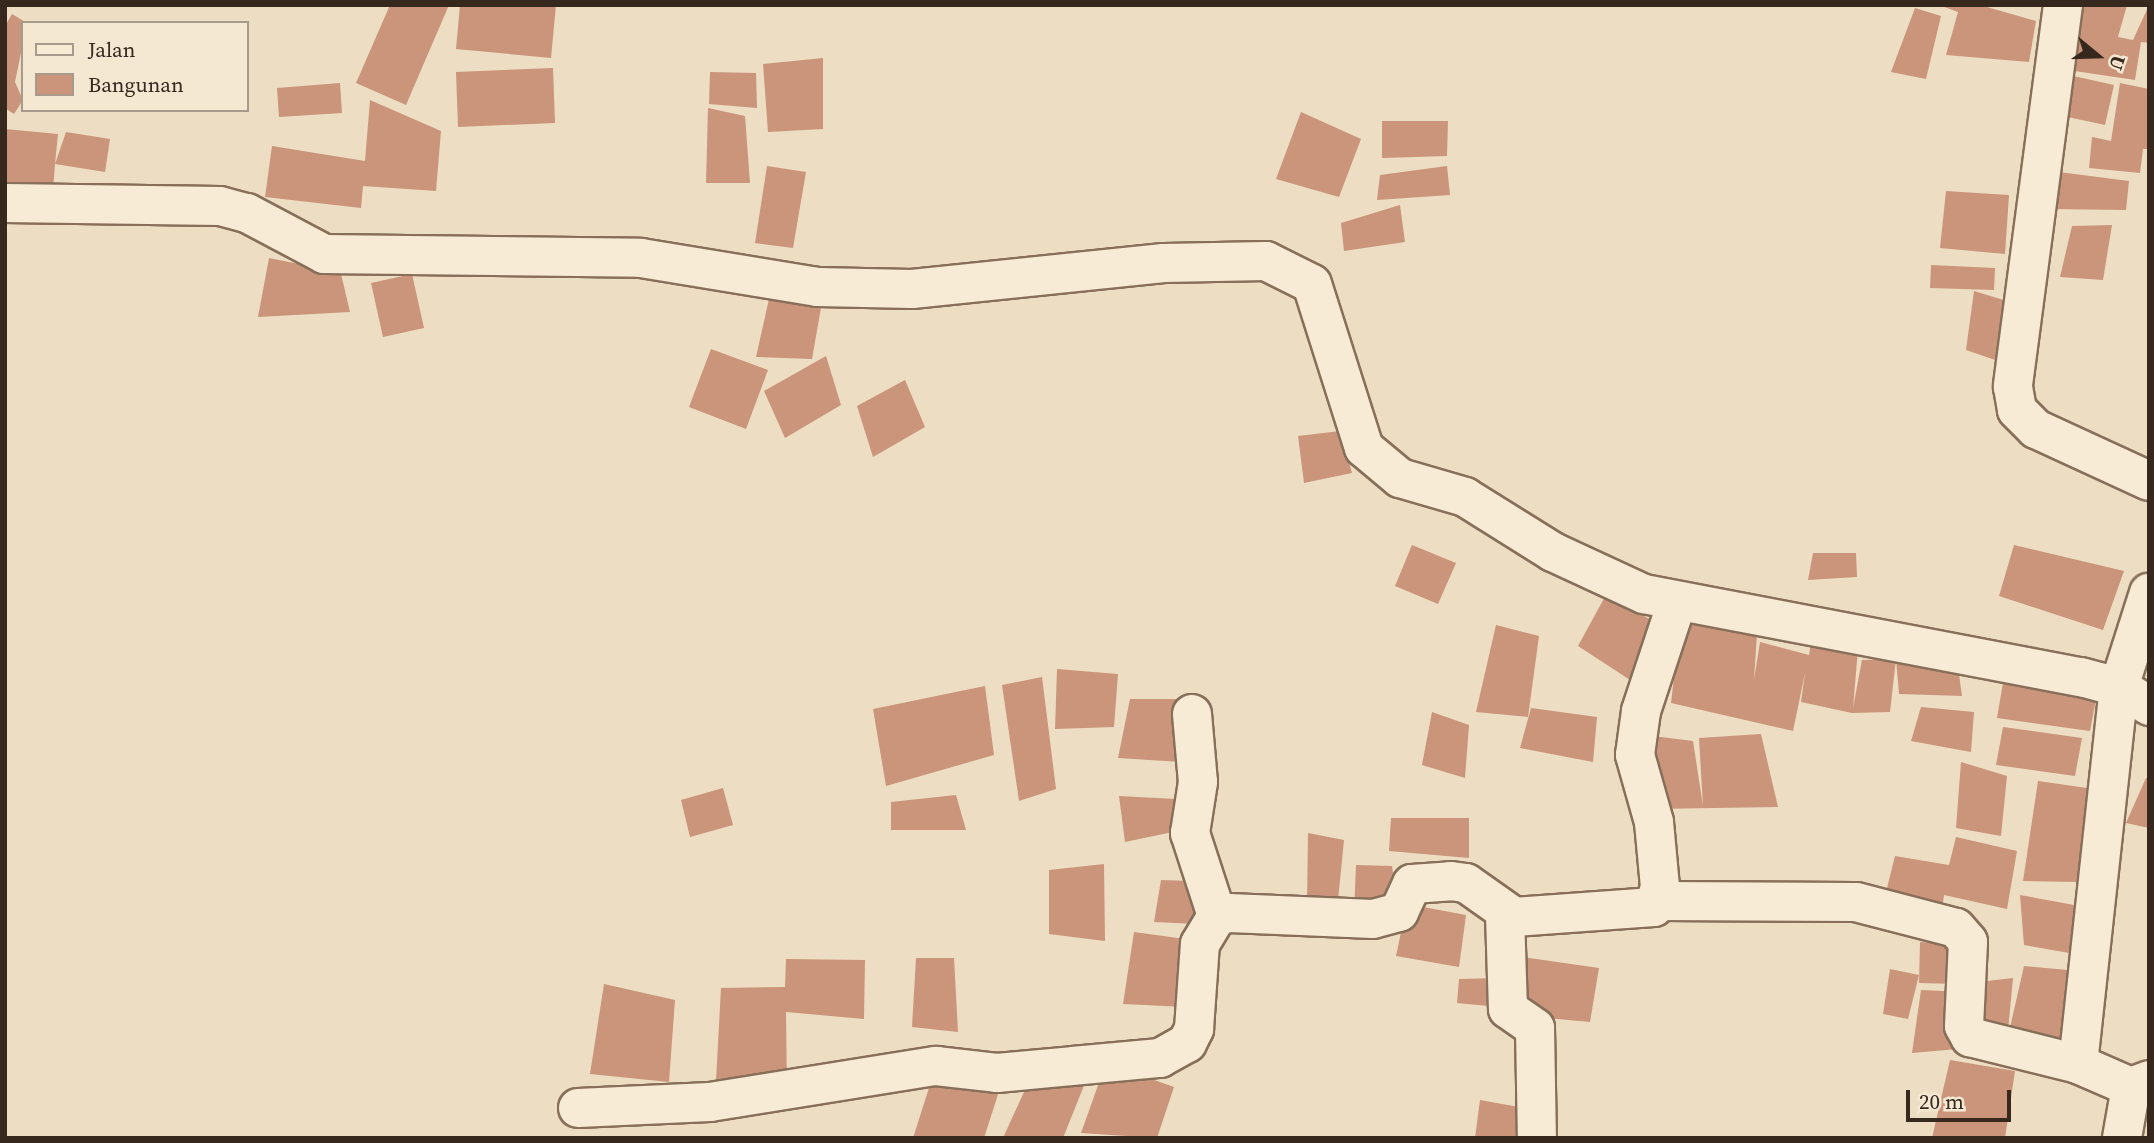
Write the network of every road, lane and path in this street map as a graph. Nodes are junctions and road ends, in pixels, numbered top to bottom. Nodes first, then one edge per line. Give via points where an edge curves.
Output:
1 (2063, 5) edge
2 (5, 203) edge
3 (2149, 481) edge
4 (2149, 593) edge
5 (1677, 602) junction
6 (2134, 696) edge
7 (1192, 714) dead end
8 (1659, 901) junction
9 (1506, 915) junction
10 (1217, 916) junction
11 (2078, 1064) junction
12 (2140, 1084) edge
13 (578, 1108) dead end
14 (1537, 1138) edge
15 (2122, 1138) edge

1 - 3 street via 2015,398 2036,429
2 - 5 street via 209,205 247,213 324,254 641,258 818,287 912,289 1164,262 1266,261 1312,284 1353,422 1381,467 1465,497 1553,552 1644,594
4 - 6 street
5 - 6 street
5 - 8 street via 1644,701 1635,755 1654,822
6 - 11 street
7 - 10 street via 1198,782 1190,833
8 - 9 street via 1646,909
8 - 11 street via 1856,902 1956,928 1968,942 1965,1033
9 - 10 street via 1460,881 1412,884 1399,912 1373,919
9 - 14 street via 1508,1009 1535,1028
10 - 13 street via 1200,944 1194,1029 1176,1053 1160,1058 997,1073 936,1066 710,1102
11 - 12 street
12 - 15 street

